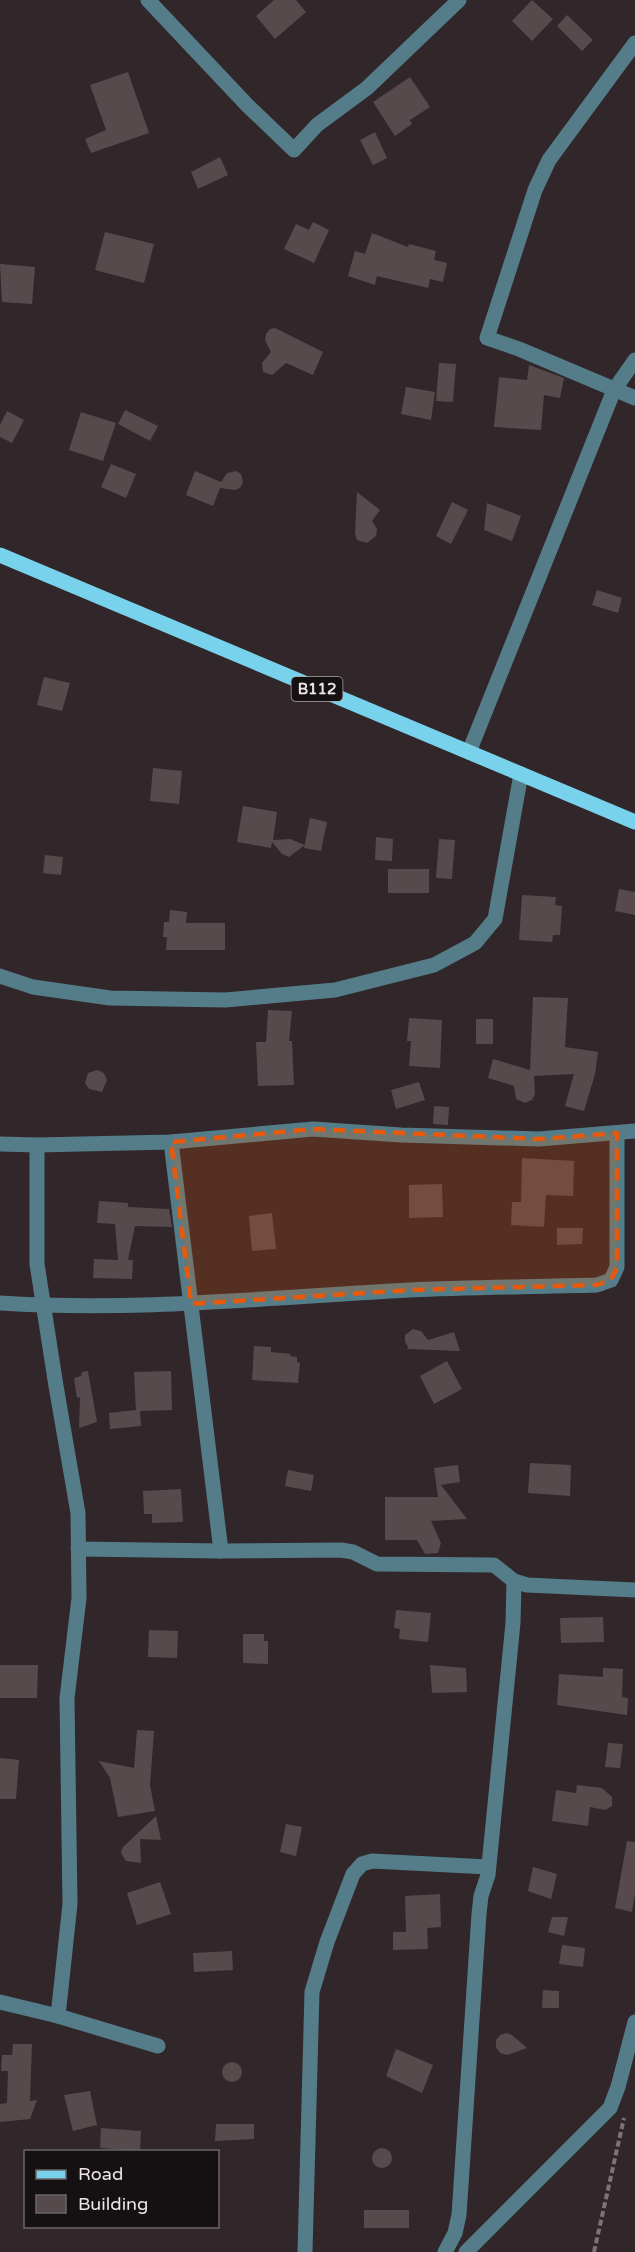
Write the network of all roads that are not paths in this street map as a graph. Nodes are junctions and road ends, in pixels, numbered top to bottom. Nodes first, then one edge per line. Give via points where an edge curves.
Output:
1 (148, 0) edge
2 (459, 0) edge
3 (635, 43) edge
4 (635, 360) edge
5 (614, 390) junction
6 (635, 398) edge
7 (1, 558) edge
8 (469, 752) junction
9 (521, 774) junction
10 (635, 822) edge
11 (0, 976) edge
12 (635, 1131) edge
13 (617, 1133) junction
14 (171, 1142) junction
15 (0, 1144) edge
16 (36, 1145) junction
17 (0, 1303) edge
18 (191, 1304) junction
19 (44, 1306) junction
20 (78, 1549) junction
21 (221, 1551) junction
22 (514, 1581) junction
23 (635, 1590) edge
24 (488, 1867) junction
25 (0, 2002) edge
26 (58, 2016) junction
27 (635, 2022) edge
28 (158, 2046) dead end
29 (305, 2252) edge
30 (445, 2252) edge
31 (466, 2252) edge

1 - 2 street via 294,150 317,125 367,88
3 - 5 street via 549,160 535,190 487,338
4 - 5 street
5 - 6 street
5 - 8 street
7 - 8 main road, B112
8 - 9 main road, B112
9 - 10 main road, B112
9 - 11 street via 495,919 476,944 434,965 335,990 225,1000 110,998 33,987
12 - 13 street
13 - 14 street via 539,1139 313,1130
13 - 18 street via 617,1267 611,1280 597,1285 411,1290
14 - 16 street
14 - 18 street
15 - 16 street
16 - 19 street via 37,1264
17 - 19 street
18 - 19 street
18 - 21 street
19 - 20 street via 78,1513
20 - 21 street
20 - 26 street via 79,1598 67,1698 70,1904
21 - 22 street via 341,1550 377,1564 494,1565
22 - 23 street via 526,1585
22 - 24 street
24 - 29 street via 372,1861 362,1864 353,1874 312,1992
24 - 30 street via 479,1914 459,2215
25 - 26 street
26 - 28 street
27 - 31 street via 610,2108

